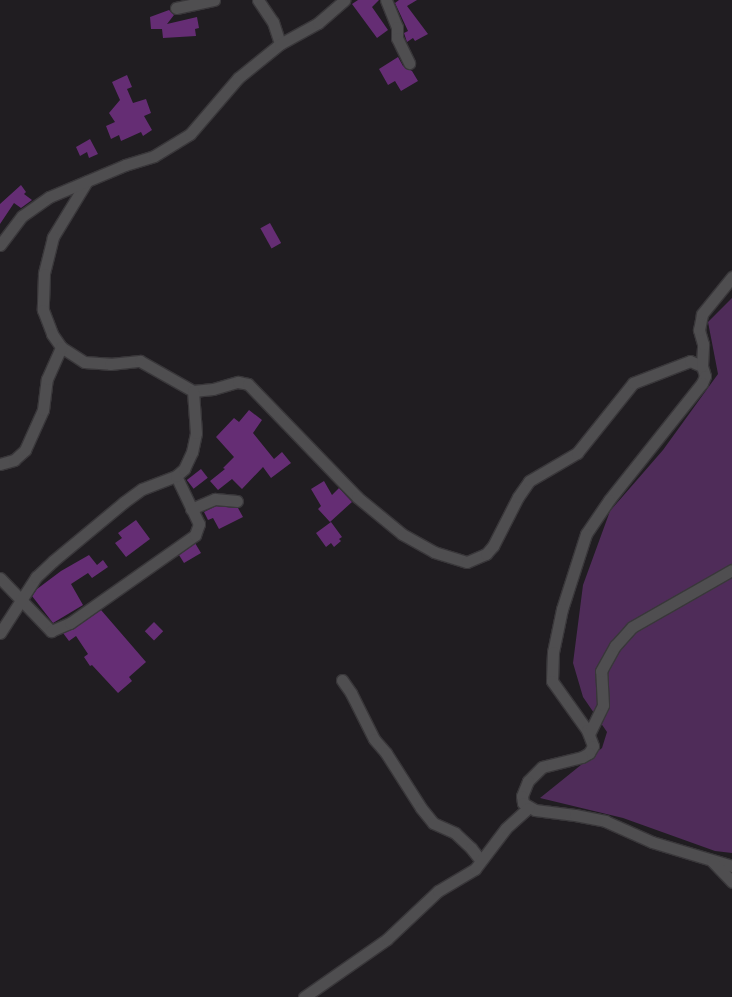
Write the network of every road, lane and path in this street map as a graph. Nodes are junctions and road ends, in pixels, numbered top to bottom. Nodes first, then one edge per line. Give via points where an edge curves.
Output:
1 (214, 0) edge
2 (258, 0) edge
3 (344, 0) edge
4 (386, 0) edge
5 (176, 8) dead end
6 (280, 44) junction
7 (409, 63) dead end
8 (87, 181) junction
9 (0, 245) edge
10 (732, 277) edge
11 (61, 347) junction
12 (702, 366) junction
13 (193, 391) junction
14 (0, 464) edge
15 (176, 476) junction
16 (237, 501) dead end
17 (191, 509) junction
18 (732, 570) edge
19 (0, 578) edge
20 (20, 599) junction
21 (0, 633) edge
22 (342, 680) dead end
23 (589, 734) junction
24 (528, 808) junction
25 (481, 861) junction
26 (712, 861) junction
27 (732, 866) edge
28 (732, 882) edge
29 (304, 997) edge

1 - 5 street
2 - 6 street via 273,22
3 - 6 street via 318,23
4 - 7 street via 397,27 397,38
6 - 8 street via 238,78 190,134 154,156
8 - 9 street via 49,197 22,216
8 - 11 street via 53,237 44,274 44,310 52,334
10 - 12 street via 702,314
11 - 13 street via 84,362 110,364 140,361
11 - 14 street via 47,379 43,410 25,450 14,460
12 - 13 street via 690,361 633,384 577,453 529,480 494,546 473,561 467,562 428,551 402,534 328,468 248,384 238,382
12 - 23 street via 705,376 702,383 594,519 578,557 562,610 551,670 556,688
13 - 15 street via 196,433 188,462
15 - 17 street
15 - 20 street via 142,490 124,502 36,577
16 - 17 street via 215,498
17 - 20 street via 199,524 195,536 70,622 51,631
18 - 23 street via 632,627 614,646 602,671 603,705
19 - 20 street
20 - 21 street
22 - 25 street via 374,739 386,753 420,808 433,823 455,833
23 - 24 street via 593,746 589,753 542,767 532,776 522,796 523,804
24 - 25 street via 506,828
24 - 26 street via 605,821 652,842
25 - 29 street via 475,869 438,891 387,939
26 - 27 street
26 - 28 street

